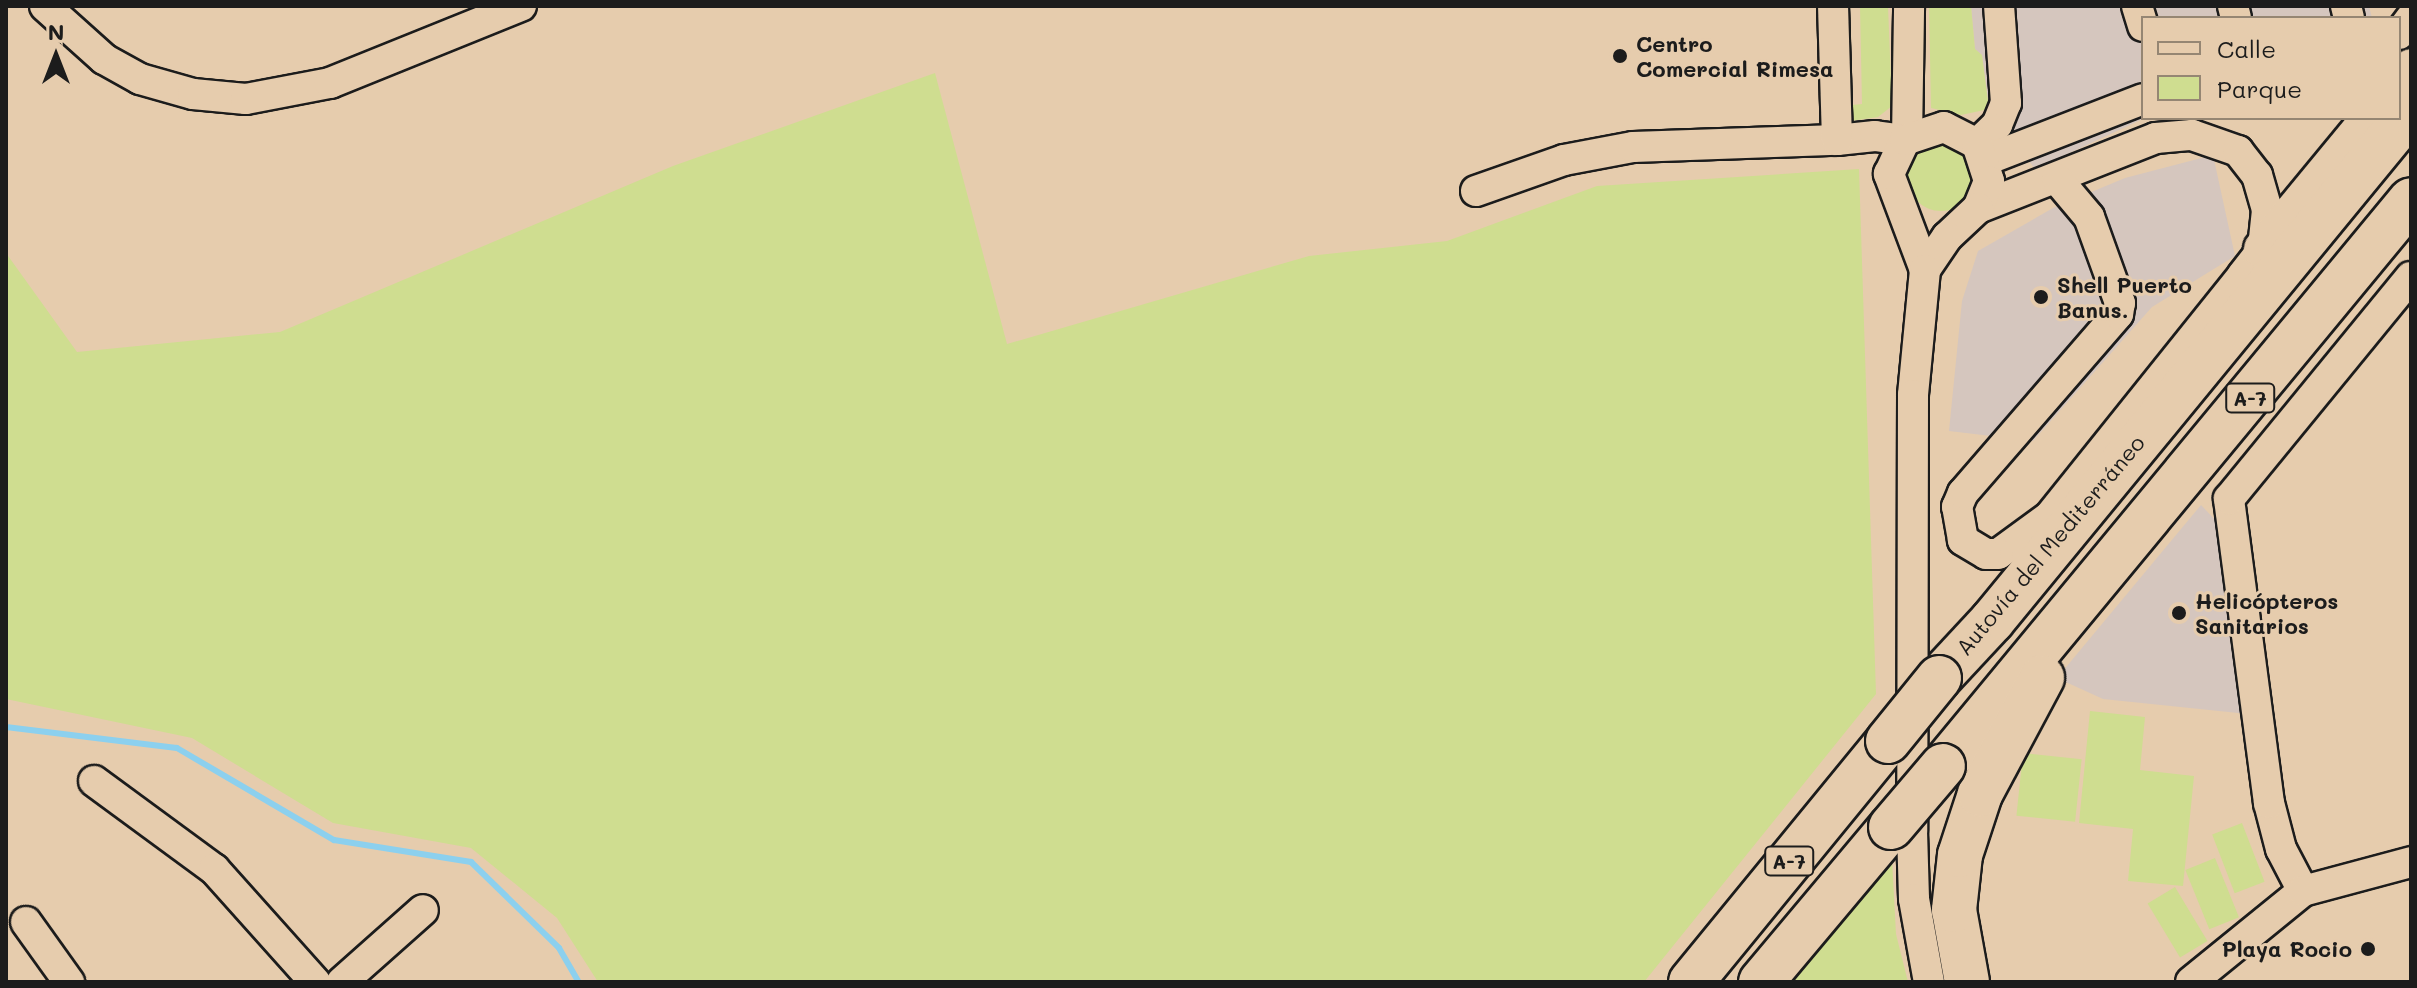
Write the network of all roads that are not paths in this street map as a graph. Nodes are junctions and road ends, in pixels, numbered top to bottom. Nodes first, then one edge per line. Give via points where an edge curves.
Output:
1 (45, 6) edge
2 (521, 6) edge
3 (1833, 6) edge
4 (1909, 6) edge
5 (2007, 8) edge
6 (1910, 71) junction
7 (2141, 100) edge
8 (2411, 111) edge
9 (2369, 120) edge
10 (1944, 127) junction
11 (1848, 140) junction
12 (1903, 142) junction
13 (1982, 152) junction
14 (2057, 179) junction
15 (1476, 191) dead end
16 (2411, 200) edge
17 (1905, 213) junction
18 (1971, 214) junction
19 (2263, 249) junction
20 (1925, 270) junction
21 (2411, 277) edge
22 (2049, 517) junction
23 (2088, 596) junction
24 (1951, 662) junction
25 (94, 781) dead end
26 (2411, 862) edge
27 (2303, 891) junction
28 (423, 910) dead end
29 (26, 922) dead end
30 (69, 982) edge
31 (315, 982) edge
32 (342, 982) edge
33 (1691, 982) edge
34 (1761, 982) edge
35 (1929, 982) edge
36 (1967, 982) edge
37 (2191, 982) edge

1 - 2 street via 104,59 140,79 193,94 246,99 330,83
3 - 11 street
4 - 6 street
5 - 13 street via 2006,103
6 - 10 street via 1921,111
6 - 12 street
7 - 13 street
8 - 24 highway, Autovía del Mediterráneo / A-7 via 1992,621
9 - 19 main road
10 - 12 street
10 - 13 street
11 - 12 street
11 - 15 street via 1633,147 1564,160
12 - 17 street via 1891,187
13 - 18 street via 1989,181
14 - 18 street
14 - 19 street via 2156,138 2216,139 2238,151 2257,175 2267,210
14 - 22 street via 2089,217 2120,303 2111,326 1957,507 1963,540 1986,554 2015,546
16 - 23 highway, A-7
17 - 18 street via 1934,226
17 - 20 street
18 - 20 street
19 - 22 street
20 - 35 street via 1913,395 1912,831 1918,935
21 - 27 street via 2229,499 2269,803 2281,849
22 - 24 highway via 1979,611
23 - 34 highway, A-7, bridge via 2057,625
23 - 36 highway via 2068,639 2017,720 1967,829 1954,910
24 - 33 highway, Autovía del Mediterráneo / A-7, bridge
25 - 31 street via 214,869
26 - 27 street
27 - 37 street
28 - 32 street
29 - 30 street

